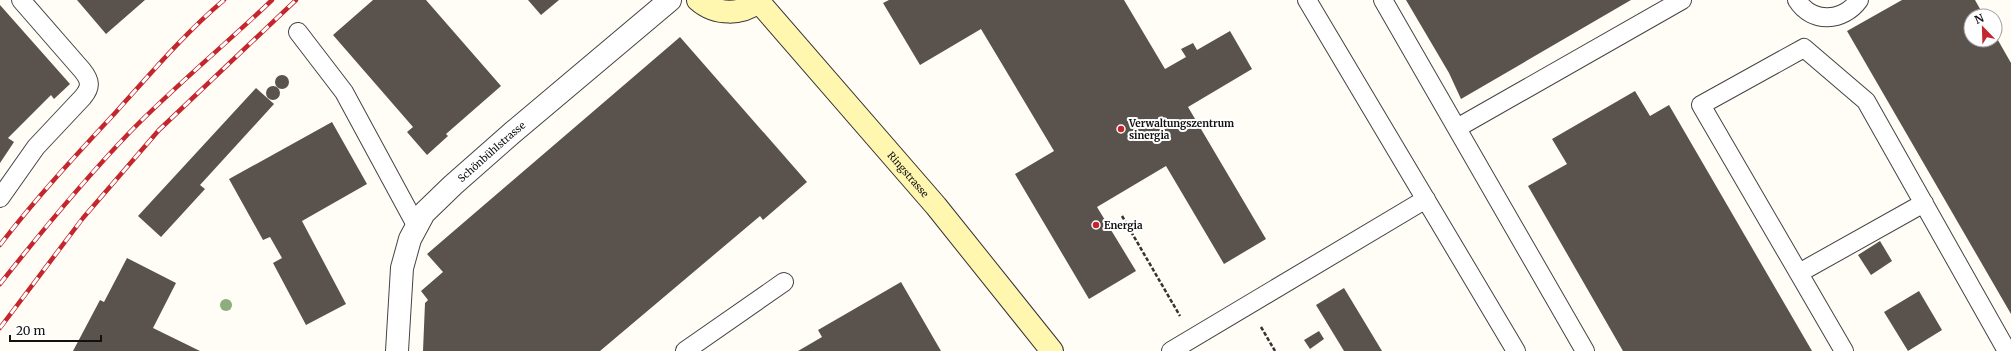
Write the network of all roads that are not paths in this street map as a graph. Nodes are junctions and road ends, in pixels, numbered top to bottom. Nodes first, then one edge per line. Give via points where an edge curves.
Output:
1 (21, 0) edge
2 (670, 0) edge
3 (698, 0) edge
4 (1307, 0) edge
5 (1383, 0) edge
6 (1682, 0) edge
7 (1797, 0) edge
8 (1859, 0) edge
9 (760, 1) edge
10 (298, 32) dead end
11 (1457, 128) junction
12 (0, 198) edge
13 (1426, 199) junction
14 (1924, 203) junction
15 (416, 225) junction
16 (1799, 273) junction
17 (784, 282) dead end
18 (397, 351) edge
19 (685, 351) edge
20 (1052, 351) edge
21 (1171, 351) edge
22 (1516, 351) edge
23 (1585, 351) edge
24 (1844, 351) edge
25 (2007, 351) edge

1 - 12 lane via 82,70 90,84 89,90 36,147
2 - 15 street, Schönbühlstrasse via 453,185
3 - 9 main road via 714,10 725,12 737,12
4 - 13 lane
5 - 11 lane
6 - 11 lane
7 - 8 lane via 1803,9 1822,18 1839,16 1853,8
9 - 20 main road, Ringstrasse via 936,206
10 - 15 lane via 344,92
11 - 23 lane
13 - 21 lane
13 - 22 lane
14 - 16 lane
14 - 16 lane via 1866,101 1804,48 1701,105
14 - 25 lane
15 - 18 street, Schönbühlstrasse via 405,252 402,268
16 - 24 lane
17 - 19 lane

